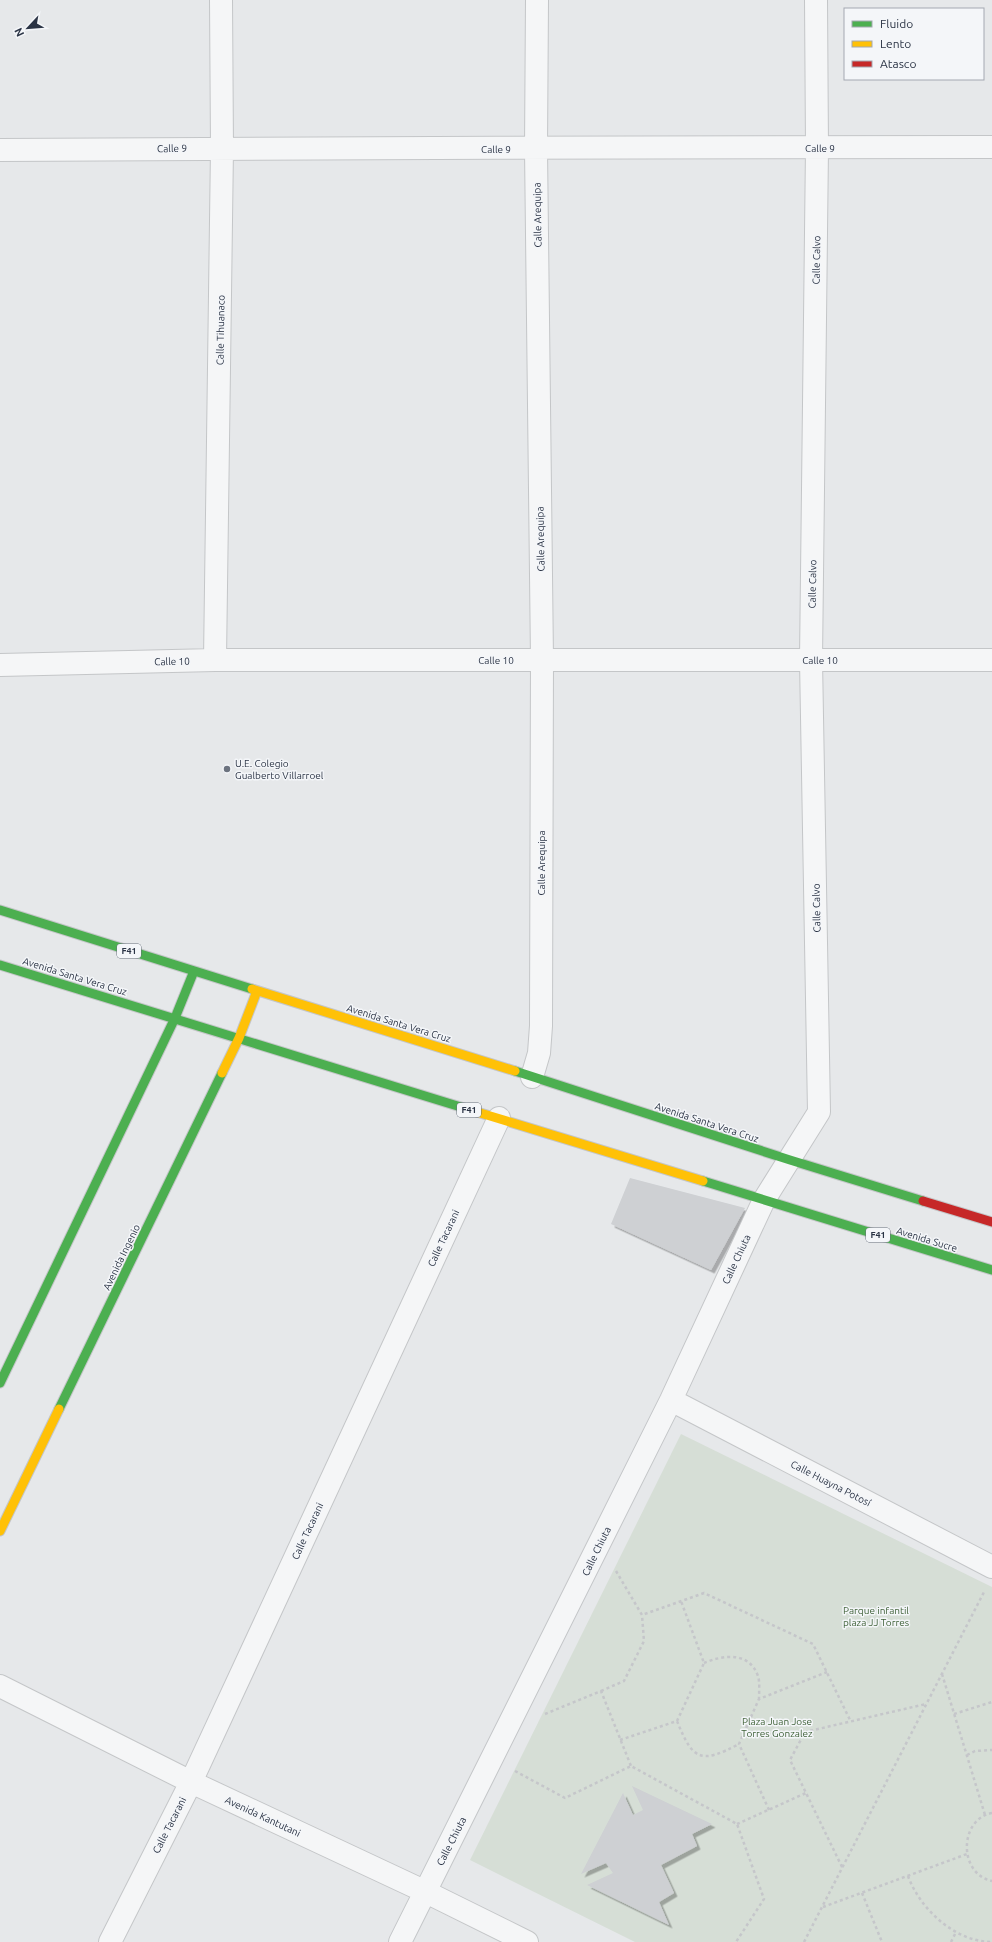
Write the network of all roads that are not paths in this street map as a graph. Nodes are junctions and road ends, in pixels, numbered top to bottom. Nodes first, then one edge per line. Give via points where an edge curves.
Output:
1 (221, 0) edge
2 (537, 0) edge
3 (816, 0) edge
4 (992, 147) edge
5 (222, 148) junction
6 (817, 148) junction
7 (536, 149) junction
8 (0, 150) edge
9 (216, 660) junction
10 (542, 660) junction
11 (811, 660) junction
12 (992, 660) edge
13 (0, 665) edge
14 (0, 910) edge
15 (0, 965) edge
16 (194, 971) junction
17 (257, 991) junction
18 (175, 1018) junction
19 (239, 1038) junction
20 (532, 1077) junction
21 (499, 1118) junction
22 (790, 1160) junction
23 (764, 1200) junction
24 (992, 1222) edge
25 (992, 1270) edge
26 (0, 1383) edge
27 (671, 1400) junction
28 (0, 1531) edge
29 (990, 1576) edge
30 (0, 1686) edge
31 (191, 1782) junction
32 (426, 1892) junction
33 (110, 1942) edge
34 (400, 1942) edge
35 (527, 1942) edge

1 - 5 street, Calle Tihuanaco
2 - 7 street, Calle Arequipa
3 - 6 street, Calle Calvo
4 - 6 street, Calle 9
5 - 7 street, Calle 9
5 - 8 street, Calle 9
5 - 9 street, Calle Tihuanaco
6 - 7 street, Calle 9
6 - 11 street, Calle Calvo
7 - 10 street, Calle Arequipa
9 - 10 street, Calle 10
9 - 13 street, Calle 10
10 - 11 street, Calle 10
10 - 20 street, Calle Arequipa via 540,1026 539,1053
11 - 12 street, Calle 10
11 - 22 street, Calle Calvo via 819,1112
14 - 16 main road, Avenida Santa Vera Cruz / F41
15 - 18 main road, Avenida Santa Vera Cruz / F41
16 - 17 main road, Avenida Santa Vera Cruz / F41
16 - 18 main road
17 - 19 main road, Avenida Ingenio
17 - 20 main road, Avenida Santa Vera Cruz / F41
18 - 19 main road, Avenida Santa Vera Cruz / F41
18 - 26 main road
19 - 21 main road, Avenida Santa Vera Cruz / F41
19 - 28 main road, Avenida Ingenio
20 - 22 main road, Avenida Santa Vera Cruz / F41
21 - 23 main road, Avenida Santa Vera Cruz / F41
21 - 31 street, Calle Tacarani
22 - 23 street, Calle Chiuta
22 - 24 main road, F41
23 - 25 main road, Avenida Sucre / F41
23 - 27 street, Calle Chiuta
27 - 29 street, Calle Huayna Potosí
27 - 32 street, Calle Chiuta
30 - 31 street, Avenida Kantutani
31 - 32 street, Avenida Kantutani
31 - 33 street, Calle Tacarani
32 - 34 street, Calle Chiuta
32 - 35 street, Avenida Kantutani

